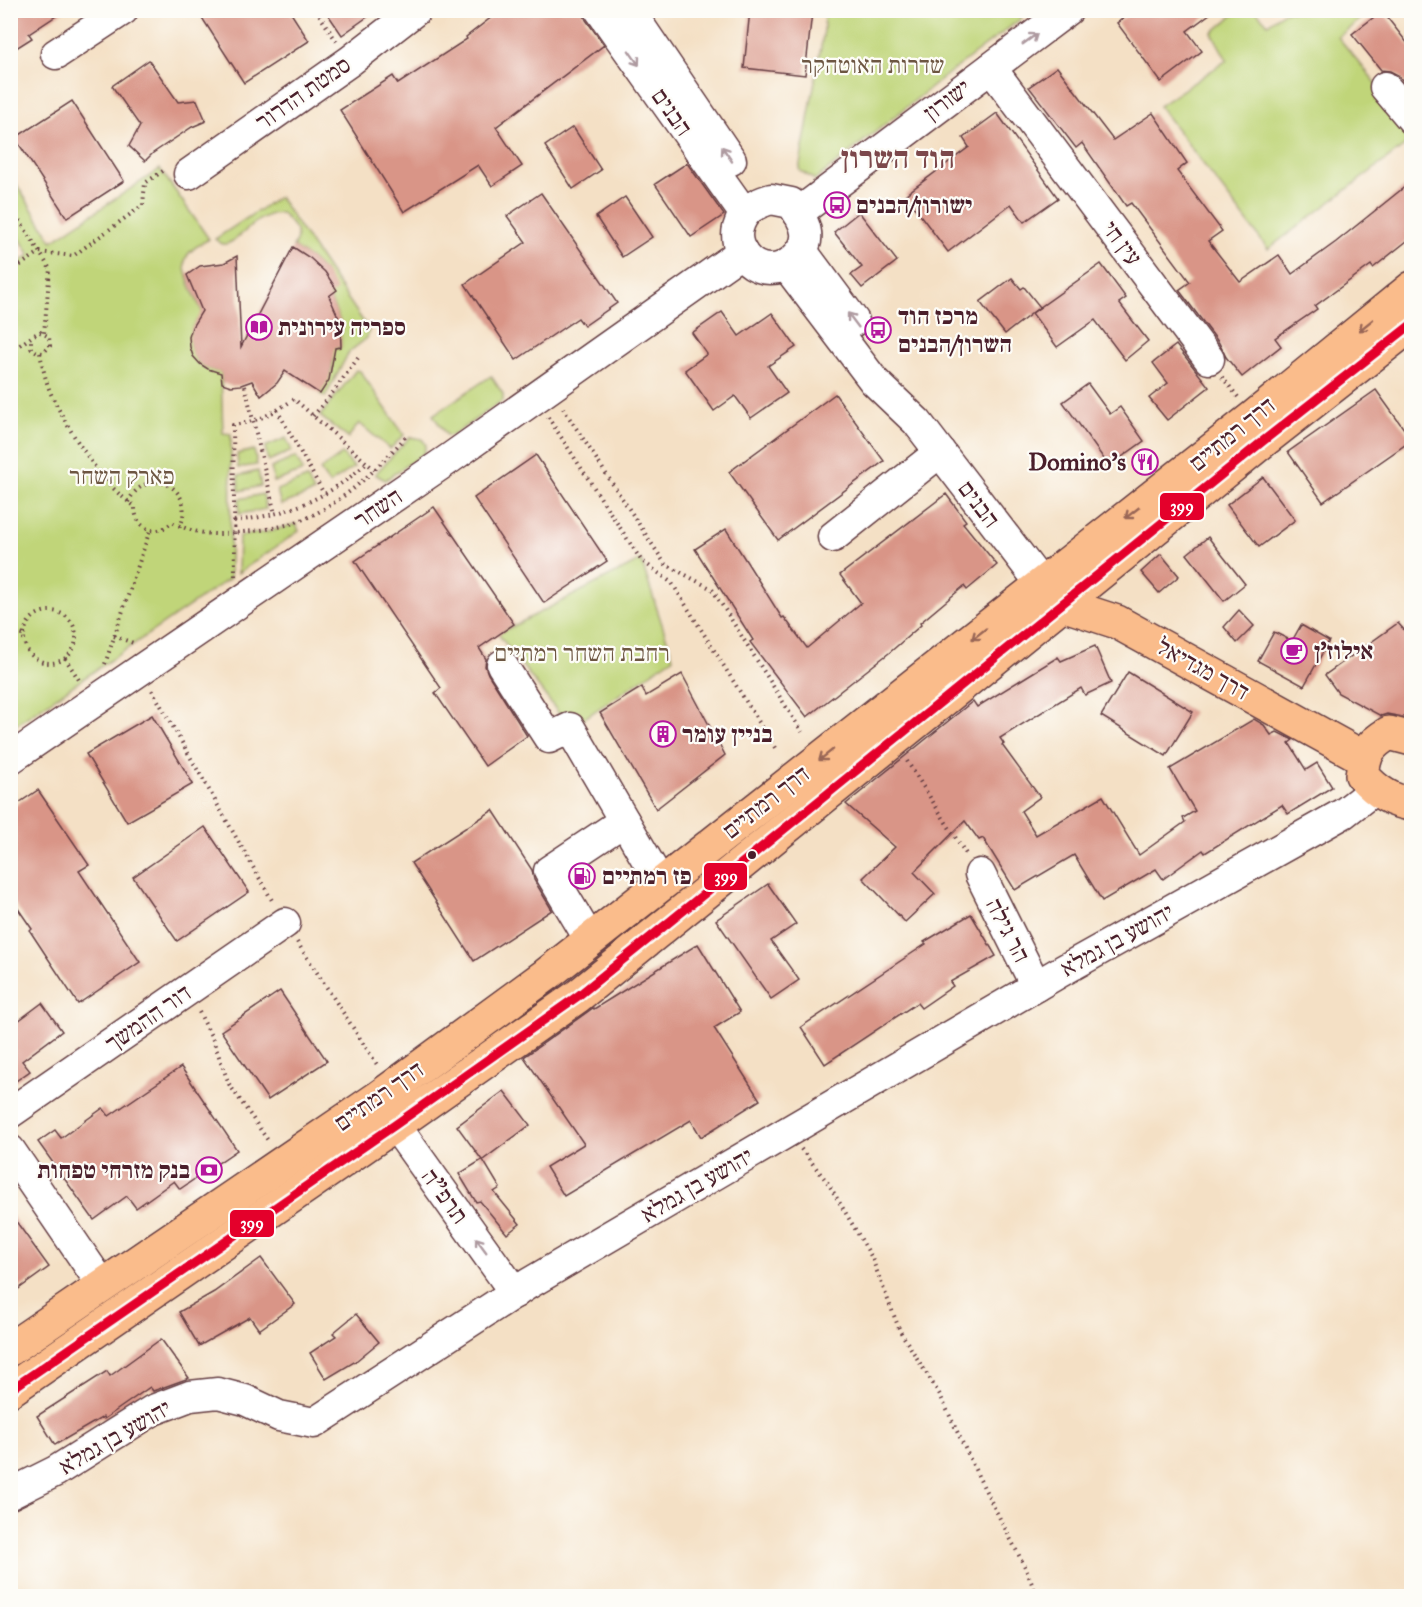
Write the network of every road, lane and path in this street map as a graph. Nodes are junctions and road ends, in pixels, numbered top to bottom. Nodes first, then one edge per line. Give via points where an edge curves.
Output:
1 (123, 10) edge
2 (316, 10) edge
3 (416, 10) edge
4 (600, 10) edge
5 (629, 10) edge
6 (1068, 10) edge
7 (56, 54) dead end
8 (350, 61) junction
9 (991, 68) junction
10 (1385, 87) dead end
11 (1412, 119) edge
12 (178, 171) joint
13 (10, 205) edge
14 (752, 207) junction
15 (798, 213) junction
16 (40, 252) junction
17 (742, 252) junction
18 (794, 258) junction
19 (10, 272) edge
20 (1412, 288) edge
21 (1412, 324) edge
22 (44, 333) junction
23 (31, 338) junction
24 (10, 352) edge
25 (40, 353) junction
26 (358, 358) dead end
27 (1209, 359) joint
28 (245, 386) dead end
29 (543, 392) junction
30 (277, 410) junction
31 (313, 416) junction
32 (1254, 417) junction
33 (254, 421) junction
34 (408, 434) dead end
35 (940, 453) junction
36 (367, 463) junction
37 (375, 470) junction
38 (324, 495) junction
39 (128, 502) junction
40 (275, 514) junction
41 (234, 521) junction
42 (180, 527) junction
43 (150, 530) junction
44 (234, 533) junction
45 (832, 537) dead end
46 (1120, 558) junction
47 (235, 579) dead end
48 (1052, 595) junction
49 (1117, 622) junction
50 (10, 631) edge
51 (23, 635) junction
52 (114, 636) junction
53 (65, 658) junction
54 (140, 658) junction
55 (988, 663) junction
56 (502, 665) dead end
57 (103, 671) dead end
58 (83, 684) dead end
59 (802, 732) dead end
60 (1412, 739) edge
61 (894, 740) junction
62 (777, 751) dead end
63 (1364, 758) junction
64 (10, 759) edge
65 (1375, 789) junction
66 (1412, 804) edge
67 (624, 821) junction
68 (980, 874) joint
69 (661, 884) junction
70 (285, 923) junction
71 (590, 940) junction
72 (1036, 986) junction
73 (188, 990) junction
74 (385, 1092) junction
75 (10, 1113) edge
76 (394, 1125) junction
77 (787, 1133) junction
78 (10, 1150) edge
79 (283, 1162) junction
80 (103, 1286) junction
81 (515, 1293) junction
82 (10, 1349) edge
83 (10, 1390) edge
84 (10, 1494) edge
85 (1037, 1596) edge

1 - 7 street
2 - 8 path
3 - 8 street, סמטת הדרור
4 -> 14 street, הבנים
14 -> 5 street, הבנים
9 -> 6 street, ישורון
8 - 12 street, סמטת הדרור
9 - 15 street, ישורון
9 - 27 street, עין חי
10 - 11 street
12 - 16 path via 145,183 143,205 73,256
13 - 16 path
14 - 15 street via 771,199 781,200 791,203
14 - 17 street via 737,232
15 - 18 street via 806,231 805,243
16 - 19 path
16 - 22 path via 50,269
17 - 18 street via 749,261 772,269
17 - 29 street, השחר
18 - 35 street, הבנים via 874,381 917,422
20 -> 32 main road, דרך רמתיים
21 - 46 main road, דרך רמתיים
22 - 23 path
22 - 25 path via 51,343
23 - 24 path
23 - 25 path via 32,348
25 - 39 path via 52,397 64,420 102,475
26 - 31 path
27 - 32 path
28 - 33 path
29 - 54 street, השחר via 449,459
29 - 59 path via 665,564 712,589
29 - 62 path via 641,560 672,582
30 - 31 path via 294,399
30 - 33 path
30 - 38 path
31 - 36 path
32 -> 48 main road, דרך רמתיים
33 - 40 path
33 - 41 path via 233,425
34 - 37 path
35 - 45 street
35 - 48 street, הבנים
36 - 37 path
36 - 38 path
37 - 44 path via 307,518 269,529
38 - 40 path
39 - 42 path via 139,487 165,483 180,494 183,502 185,511
39 - 43 path via 135,506 137,520
40 - 41 path
41 - 44 path
42 - 43 path via 172,522 161,530
42 - 44 path via 190,532
43 - 52 path
44 - 47 path
46 - 48 main road, דרך רמתיים
46 - 49 main road via 1104,582 1100,608
48 - 49 main road, דרך מגדיאל
48 - 55 main road, דרך רמתיים
48 -> 69 main road, דרך רמתיים
49 - 55 main road via 1053,634
49 - 63 main road, דרך מגדיאל
50 - 51 path
51 - 53 path via 33,657 49,663
51 - 53 path via 30,619 38,614 46,611 63,615 76,637
52 - 54 path
52 - 57 path
53 - 58 path
54 - 64 street, השחר
54 - 70 path
55 - 61 main road, דרך רמתיים
56 - 67 street via 549,738 570,728
60 - 63 main road via 1389,733 1374,742
61 - 68 path
61 - 76 main road, דרך רמתיים via 578,996
63 - 65 main road via 1362,775
65 - 66 main road
65 - 72 street, יהושע בן גמלא via 1344,813
67 - 69 street
67 - 71 street via 549,872
68 - 72 street, הר גילה
69 - 71 main road, דרך רמתיים
70 - 73 street, דור ההמשך
70 - 74 path
71 - 74 main road, דרך רמתיים
72 - 77 street, יהושע בן גמלא
73 - 75 street, דור ההמשך
73 - 79 path via 229,1084
74 - 76 street, תרפ"ה
74 - 79 main road, דרך רמתיים
81 -> 76 street, תרפ"ה
76 - 83 main road, דרך רמתיים
77 - 81 street, יהושע בן גמלא
77 - 85 path via 828,1183 871,1256 900,1331 940,1395
78 - 80 street
79 - 80 main road, דרך רמתיים
80 - 82 main road, דרך רמתיים
81 - 84 street, יהושע בן גמלא via 314,1423 279,1416 218,1393 190,1396 153,1410 56,1471

